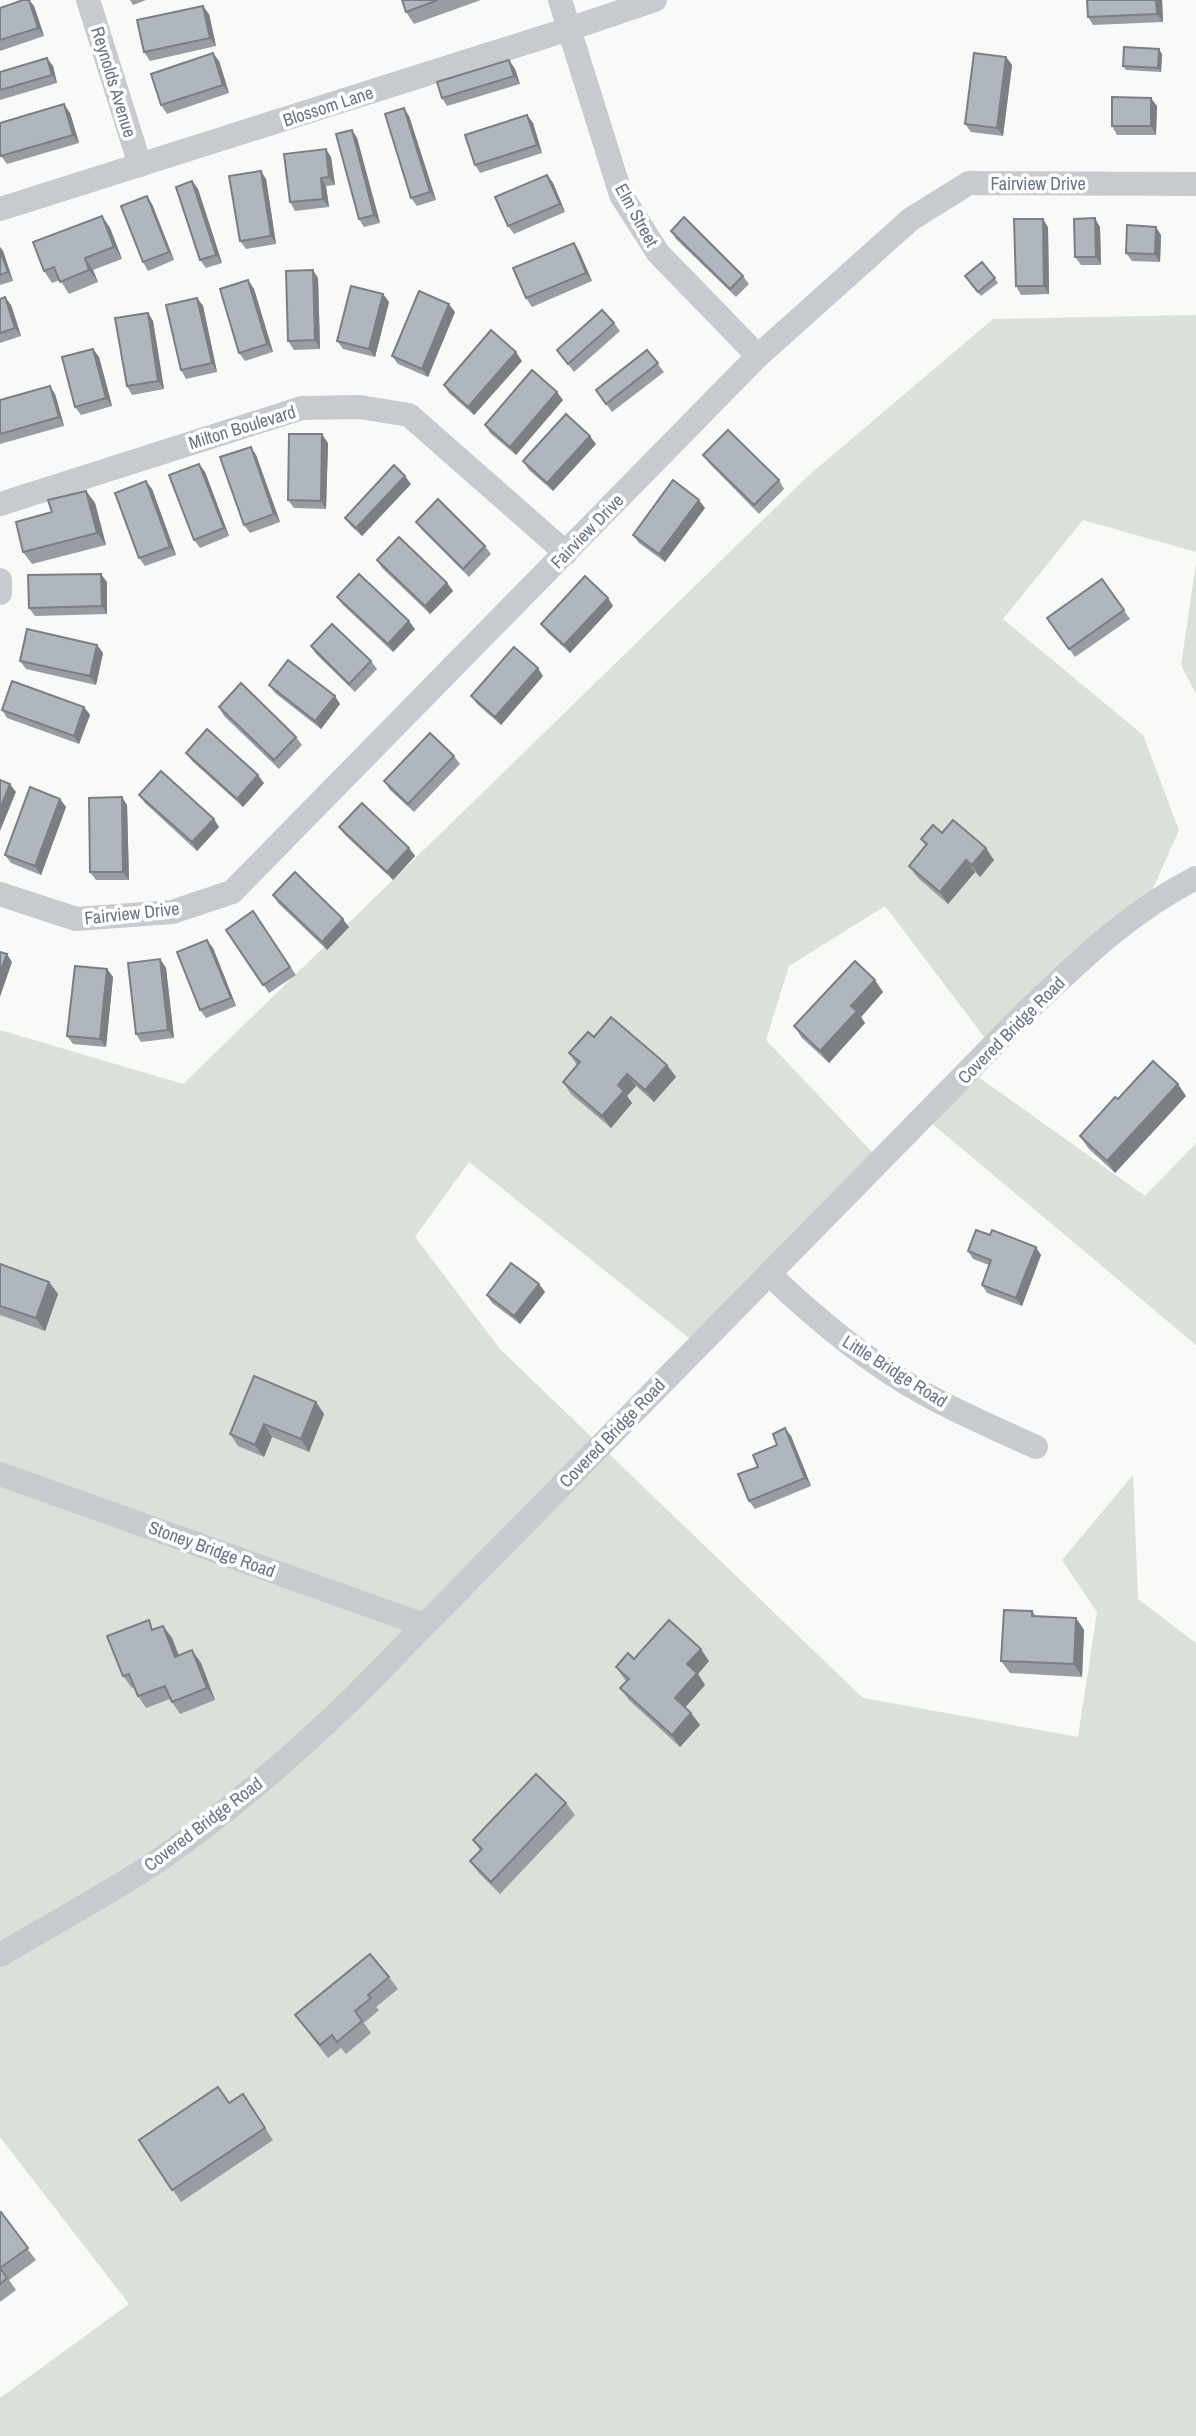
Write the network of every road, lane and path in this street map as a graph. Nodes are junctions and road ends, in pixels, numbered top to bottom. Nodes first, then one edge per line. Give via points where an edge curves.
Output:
1 (88, 0) edge
2 (560, 0) edge
3 (655, 0) edge
4 (569, 29) junction
5 (139, 165) junction
6 (1196, 184) edge
7 (0, 209) edge
8 (758, 356) junction
9 (0, 504) edge
10 (566, 553) junction
11 (0, 580) edge
12 (0, 593) edge
13 (1196, 878) edge
14 (0, 894) edge
15 (769, 1273) junction
16 (1036, 1447) dead end
17 (0, 1474) edge
18 (424, 1625) junction
19 (0, 1955) edge

1 - 5 street, Reynolds Avenue
2 - 4 street, Elm Street
3 - 4 street, Blossom Lane
4 - 5 street, Blossom Lane
4 - 8 street, Elm Street via 621,195 658,253
5 - 7 street, Blossom Lane
6 - 8 street, Fairview Drive via 969,183 911,219
8 - 10 street, Fairview Drive
9 - 10 street, Milton Boulevard via 302,408 360,407 410,415
10 - 14 street, Fairview Drive via 232,892 172,912 76,919
11 - 12 street
13 - 15 street, Covered Bridge Road via 1165,893 1108,934
15 - 16 street, Little Bridge Road via 809,1312 899,1378
15 - 18 street, Covered Bridge Road
17 - 18 street, Stoney Bridge Road
18 - 19 street, Covered Bridge Road via 309,1741 189,1838

